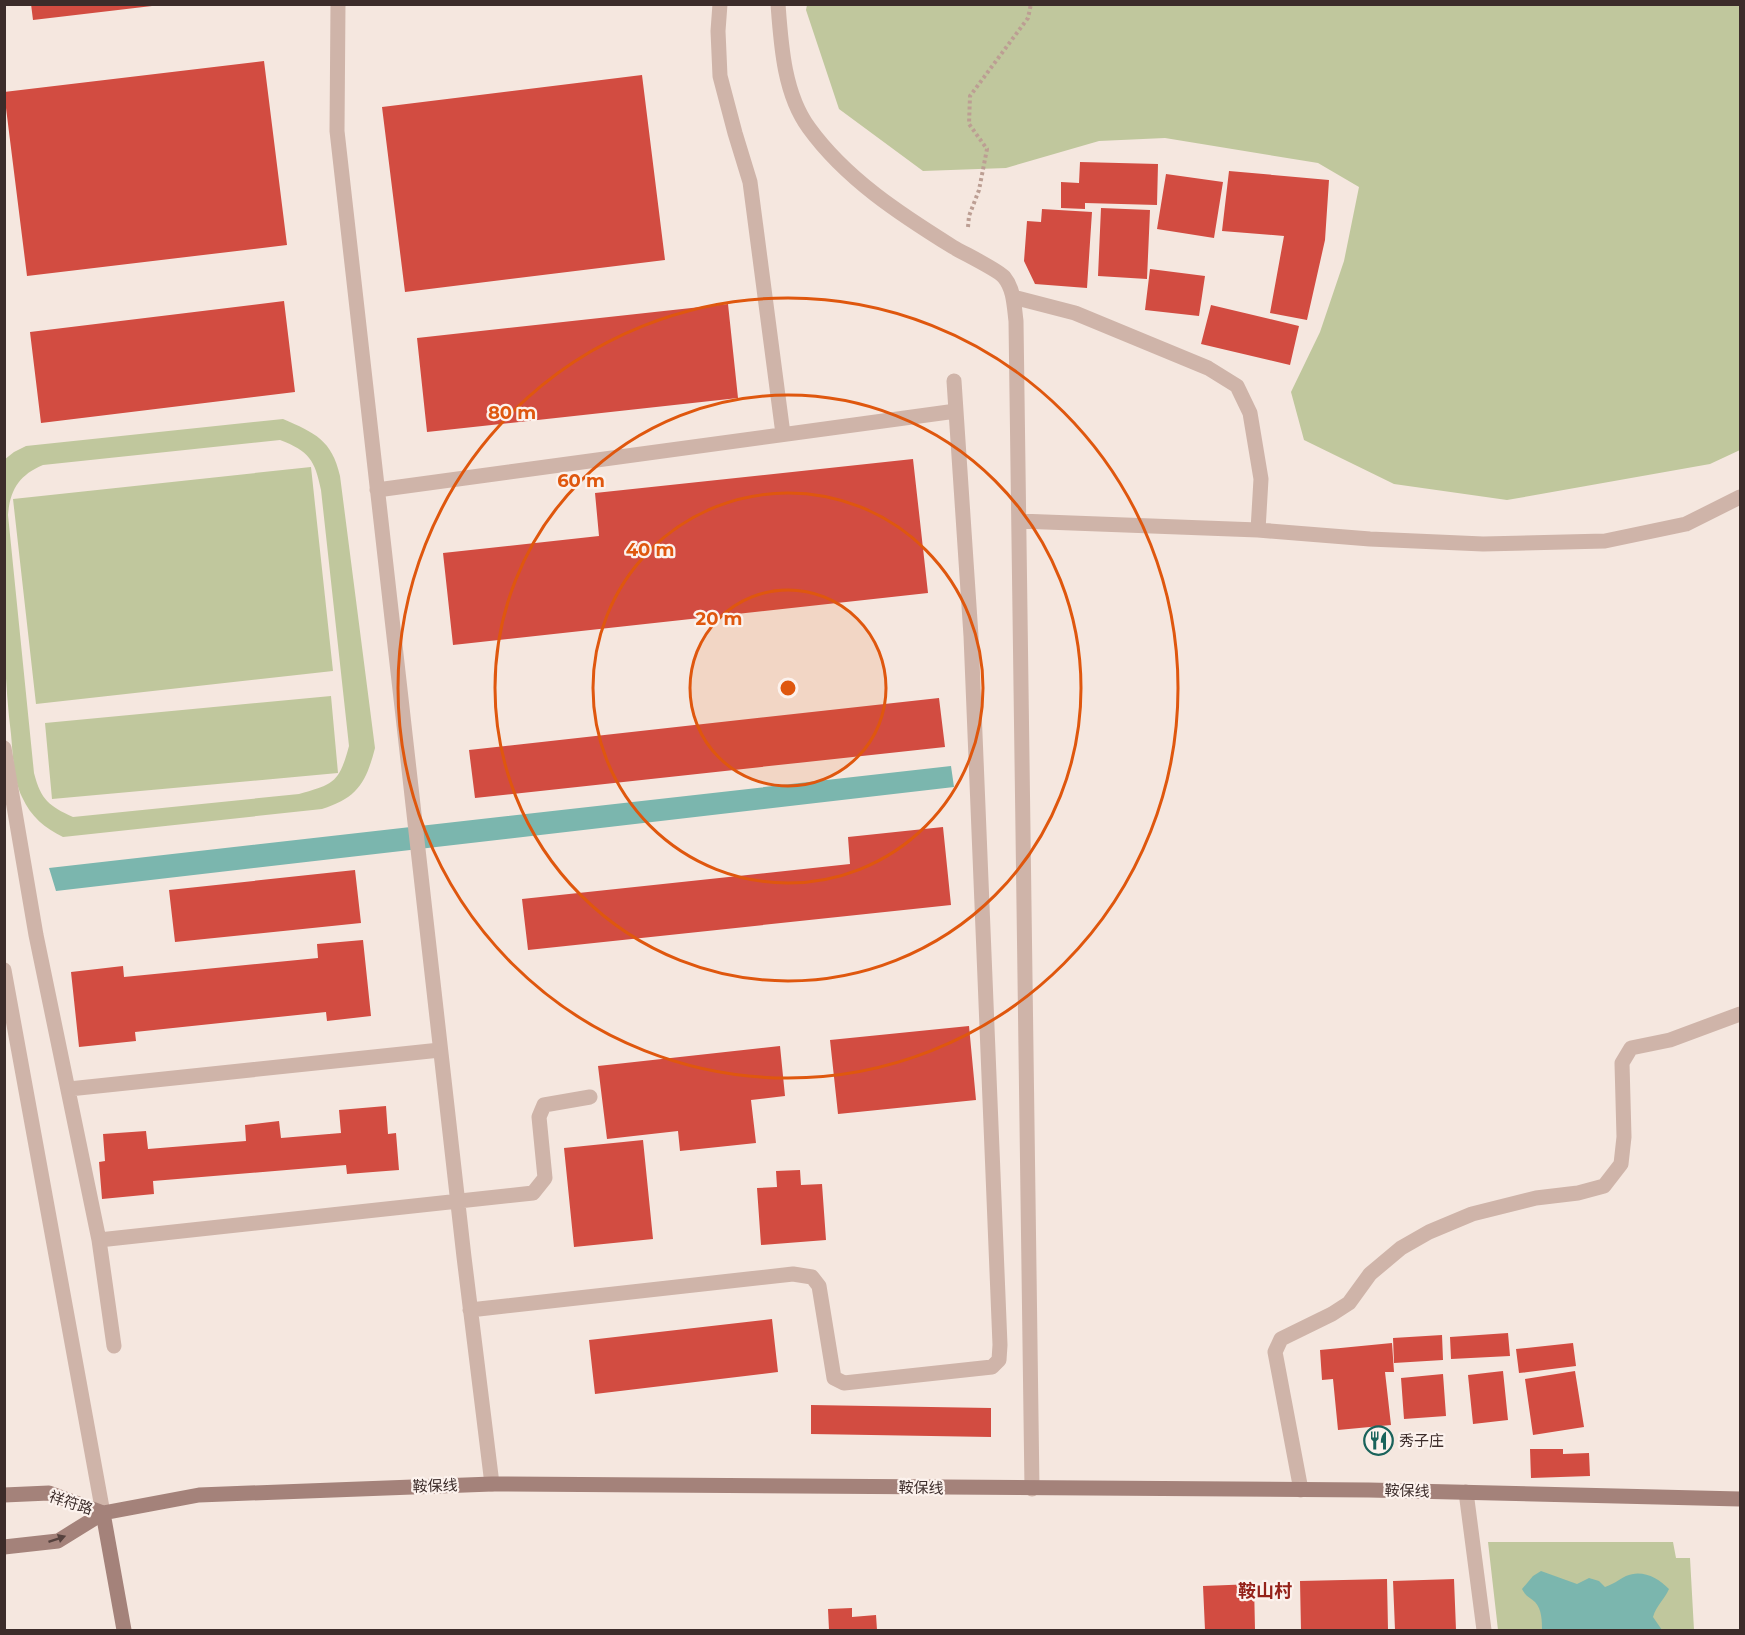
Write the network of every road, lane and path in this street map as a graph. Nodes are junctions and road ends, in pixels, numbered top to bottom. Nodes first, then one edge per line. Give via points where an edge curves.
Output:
1 (338, 4) edge
2 (720, 4) edge
3 (778, 4) edge
4 (1031, 4) edge
5 (964, 254) junction
6 (1013, 297) junction
7 (954, 381) dead end
8 (956, 411) junction
9 (783, 434) junction
10 (377, 490) junction
11 (1740, 497) edge
12 (1019, 521) junction
13 (1258, 530) junction
14 (4, 748) edge
15 (4, 970) edge
16 (1740, 1014) edge
17 (440, 1050) junction
18 (69, 1089) junction
19 (590, 1097) dead end
20 (458, 1203) junction
21 (99, 1240) junction
22 (470, 1310) junction
23 (114, 1346) dead end
24 (492, 1484) junction
25 (1032, 1489) junction
26 (1301, 1490) junction
27 (1466, 1492) junction
28 (4, 1495) edge
29 (1740, 1499) edge
30 (103, 1513) junction
31 (4, 1547) edge
32 (124, 1630) edge
33 (1484, 1630) edge

1 - 10 street via 337,131
2 - 9 street via 720,76 750,182
3 - 5 street via 790,88 808,126 842,166 893,210
4 - 5 path via 1029,18 970,96 969,124 987,149 969,216
5 - 6 street via 1004,276
6 - 12 street
6 - 13 street via 1075,313 1208,368 1237,386 1250,413 1261,479
7 - 8 street
8 - 9 street
8 - 22 street via 970,636 999,1360 992,1367 844,1383 834,1378 819,1286 812,1277 793,1274
9 - 10 street
10 - 17 street
11 - 13 street via 1686,524 1605,541 1484,544
12 - 13 street
12 - 25 street
14 - 18 street via 36,935
15 - 30 street
16 - 26 street via 1670,1040 1631,1048 1622,1064 1624,1137 1620,1164 1605,1186 1472,1214 1429,1232 1401,1248 1370,1274 1349,1303 1281,1339 1275,1352
17 - 18 street
17 - 20 street
18 - 21 street
19 - 20 street via 544,1105 539,1117 545,1178 532,1193
20 - 21 street
20 - 22 street
21 - 23 street
22 - 24 street
24 - 25 main road, 鞍保线
24 - 30 main road, 鞍保线 via 199,1495
25 - 26 main road, 鞍保线
26 - 27 main road, 鞍保线
27 - 29 main road, 鞍保线
27 - 33 street
28 - 30 main road, 祥符路 via 49,1493
31 -> 30 main road, 祥符路 via 58,1541
30 - 32 main road

